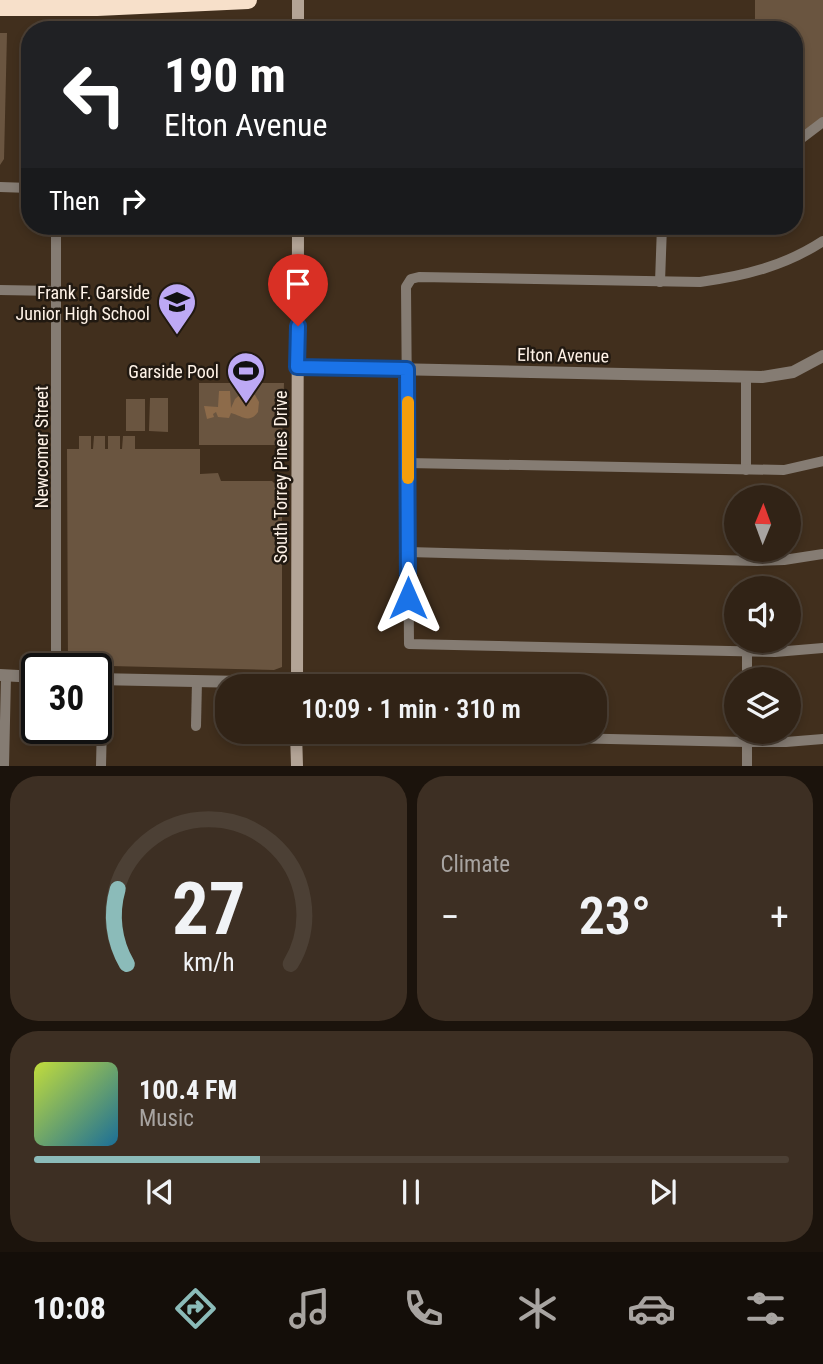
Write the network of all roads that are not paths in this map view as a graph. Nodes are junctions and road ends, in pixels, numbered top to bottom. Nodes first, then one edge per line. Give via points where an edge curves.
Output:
1 (248, 0) edge
2 (298, 0) edge
3 (0, 7) edge
4 (298, 21) edge
5 (823, 122) edge
6 (803, 137) edge
7 (0, 187) edge
8 (21, 188) edge
9 (56, 235) edge
10 (298, 235) edge
11 (662, 235) edge
12 (823, 241) edge
13 (660, 282) junction
14 (0, 290) edge
15 (56, 291) junction
16 (823, 356) edge
17 (297, 367) junction
18 (407, 369) junction
19 (746, 377) junction
20 (823, 461) edge
21 (408, 463) junction
22 (746, 470) junction
23 (408, 552) junction
24 (823, 554) edge
25 (823, 648) edge
26 (724, 650) edge
27 (801, 650) edge
28 (56, 653) edge
29 (297, 674) edge
30 (3, 676) edge
31 (21, 677) edge
32 (112, 679) edge
33 (197, 681) junction
34 (215, 682) edge
35 (196, 726) dead end
36 (607, 735) edge
37 (724, 737) edge
38 (801, 738) edge
39 (823, 739) edge
40 (101, 744) edge
41 (296, 744) edge
42 (746, 744) edge
43 (4, 765) edge
44 (101, 765) edge
45 (297, 765) edge
46 (747, 765) edge

1 - 3 highway
2 - 4 main road
5 - 6 street
7 - 8 street
9 - 15 street, Newcomer Street
10 - 17 main road, South Torrey Pines Drive
11 - 13 street
12 - 13 street via 805,253 736,277
13 - 18 street via 411,279 406,287
14 - 15 street
15 - 28 street, Newcomer Street
16 - 19 street, Elton Avenue via 793,372
17 - 18 street, Elton Avenue
17 - 29 main road, South Torrey Pines Drive
18 - 19 street, Elton Avenue
18 - 21 street
19 - 22 street
20 - 22 street via 784,470
21 - 22 street
21 - 23 street
23 - 24 street via 757,561
23 - 26 street via 409,644
25 - 27 street
30 - 31 street
30 - 43 street
32 - 33 street
33 - 34 street
33 - 35 street
36 - 37 street
38 - 39 street
40 - 44 street
41 - 45 main road
42 - 46 street

